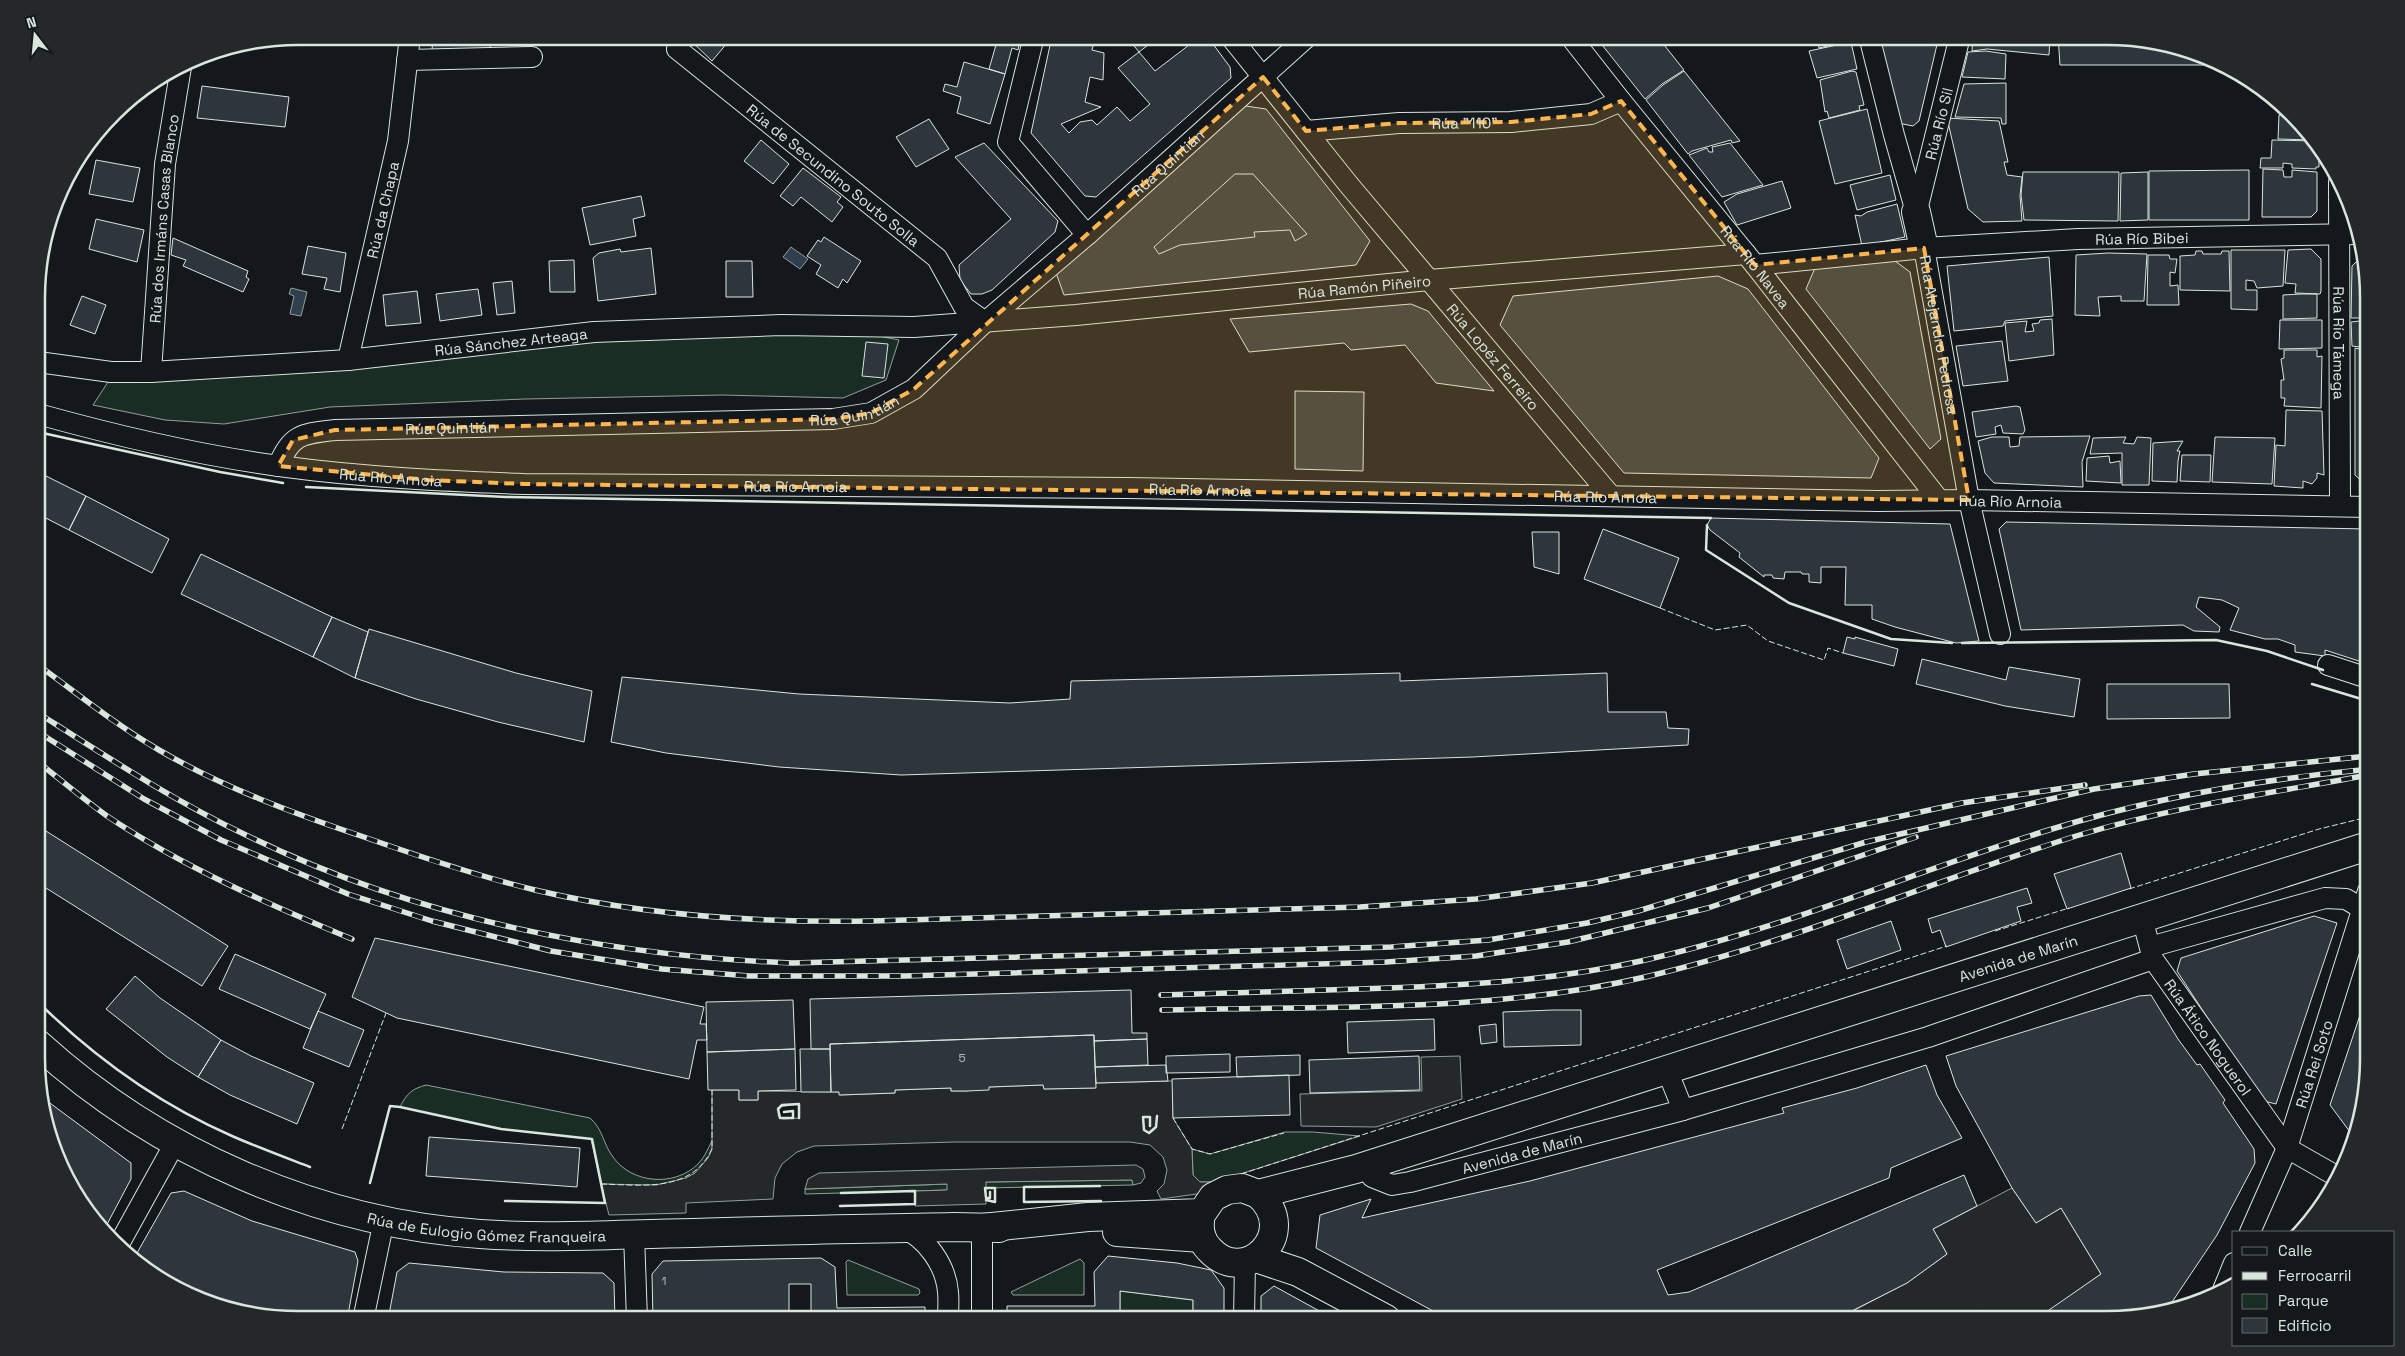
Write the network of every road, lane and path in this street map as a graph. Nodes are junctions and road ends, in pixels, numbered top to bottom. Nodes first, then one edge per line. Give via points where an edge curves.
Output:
1 (409, 45) edge
2 (678, 45) edge
3 (1032, 45) edge
4 (1237, 45) edge
5 (1298, 45) edge
6 (1577, 45) edge
7 (1871, 45) edge
8 (1958, 45) edge
9 (532, 57) dead end
10 (407, 60) junction
11 (179, 75) edge
12 (1263, 77) junction
13 (1621, 101) junction
14 (1306, 131) junction
15 (1898, 148) junction
16 (1932, 148) junction
17 (2338, 196) edge
18 (1916, 212) junction
19 (2337, 234) junction
20 (2351, 234) edge
21 (1086, 235) junction
22 (1924, 248) junction
23 (1750, 259) junction
24 (1429, 280) junction
25 (985, 322) junction
26 (348, 360) junction
27 (45, 363) edge
28 (151, 372) junction
29 (45, 416) edge
30 (278, 466) junction
31 (1611, 496) junction
32 (1939, 500) junction
33 (1969, 500) junction
34 (2340, 506) junction
35 (2360, 507) edge
36 (2000, 634) dead end
37 (2328, 665) dead end
38 (2360, 675) edge
39 (2360, 849) edge
40 (2360, 900) edge
41 (2360, 916) edge
42 (2142, 918) junction
43 (2152, 953) junction
44 (45, 1050) edge
45 (1666, 1070) junction
46 (1683, 1110) junction
47 (1440, 1142) junction
48 (175, 1143) junction
49 (2286, 1148) junction
50 (1359, 1168) junction
51 (1451, 1171) junction
52 (2332, 1174) edge
53 (1266, 1205) junction
54 (384, 1220) junction
55 (1202, 1226) junction
56 (901, 1228) junction
57 (982, 1228) junction
58 (2250, 1231) edge
59 (634, 1234) junction
60 (122, 1239) edge
61 (1250, 1260) junction
62 (2232, 1268) edge
63 (2227, 1281) edge
64 (365, 1311) edge
65 (637, 1311) edge
66 (948, 1311) edge
67 (982, 1311) edge
68 (1245, 1311) edge
69 (1371, 1311) edge

1 - 10 street, Rúa da Chapa
2 - 25 street, Rúa de Secundino Souto Solla via 677,48 937,258 964,307
3 - 21 street via 1008,142
4 - 12 street, Rúa Lopéz Ferreiro
5 - 12 street, Rúa Quintián
6 - 13 street, Rúa Río Navea
7 - 15 street, Rúa Alejandro Pedrosa
8 - 16 street, Rúa Río Sil
9 - 10 street
10 - 26 street, Rúa da Chapa via 398,141
11 - 28 street, Rúa dos Irmáns Casas Blanco via 166,164
12 - 14 street, Rúa Lopéz Ferreiro
12 - 21 street, Rúa Quintián
13 - 14 street, Rúa "110" via 1591,114 1511,122 1399,123
13 - 23 street, Rúa Río Navea
14 - 24 street, Rúa Lopéz Ferreiro
15 - 16 street
15 - 18 street, Rúa Alejandro Pedrosa
16 - 18 street, Rúa Río Sil
17 - 19 street, Rúa Río Támega
18 - 22 main road, Rúa Alejandro Pedrosa
19 - 20 street, Rúa Río Bibei
19 - 22 street, Rúa Río Bibei via 2078,239
19 - 34 street, Rúa Río Támega
21 - 25 street, Rúa Quintián
22 - 23 street, Rúa Río Bibei
22 - 33 street, Rúa Alejandro Pedrosa
23 - 24 street, Rúa Ramón Piñeiro
23 - 32 street, Rúa Río Navea
24 - 25 street, Rúa Ramón Piñeiro
24 - 31 street, Rúa Lopéz Ferreiro
25 - 26 street, Rúa Sánchez Arteaga via 914,327 781,325 594,332
25 - 30 street, Rúa Quintián via 914,389 871,413 834,419 335,430 293,440
26 - 28 street, Rúa Sánchez Arteaga
27 - 28 street, Rúa Sánchez Arteaga via 111,372
29 - 30 street, Rúa Río Arnoia via 101,432
30 - 31 street, Rúa Río Arnoia via 428,480 524,484 1118,488
31 - 32 street, Rúa Río Arnoia
32 - 33 street, Rúa Río Arnoia
33 - 34 street, Rúa Río Arnoia
33 - 36 street, Rúa Alejandro Pedrosa
34 - 35 street, Rúa Río Arnoia
37 - 38 street
39 - 42 main road, Avenida de Marín
40 - 43 street, Avenida de Marín via 2325,898
41 - 49 street, Rúa Rei Soto
42 - 43 street, Rúa Ático Noguerol
42 - 45 main road, Avenida de Marín
43 - 46 street, Avenida de Marín via 1928,1037
43 - 49 street, Rúa Ático Noguerol
44 - 48 main road, Rúa de Eulogio Gómez Franqueira via 100,1095
45 - 46 street
45 - 47 main road, Avenida de Marín
46 - 51 street, Avenida de Marín
47 - 50 main road, Avenida de Marín
47 - 51 street
48 - 54 main road, Rúa de Eulogio Gómez Franqueira via 288,1193
48 - 60 street
49 - 52 street
49 - 58 street, Rúa Rei Soto
50 - 51 street, Avenida de Marín via 1392,1185
50 - 53 main road
53 - 55 main road via 1242,1188 1226,1190 1213,1197
53 - 61 main road via 1274,1227 1272,1239 1263,1252
54 - 59 main road, Rúa de Eulogio Gómez Franqueira via 478,1234
54 - 64 street
55 - 57 main road, Rúa de Eulogio Gómez Franqueira via 1151,1234
55 - 61 main road via 1207,1247 1220,1259 1234,1263
56 - 57 main road, Rúa de Eulogio Gómez Franqueira
56 - 59 main road, Rúa de Eulogio Gómez Franqueira
56 - 66 street via 922,1238 940,1268 948,1291
57 - 67 street
59 - 65 street
61 - 68 street
61 - 69 main road via 1298,1272
62 - 63 street

